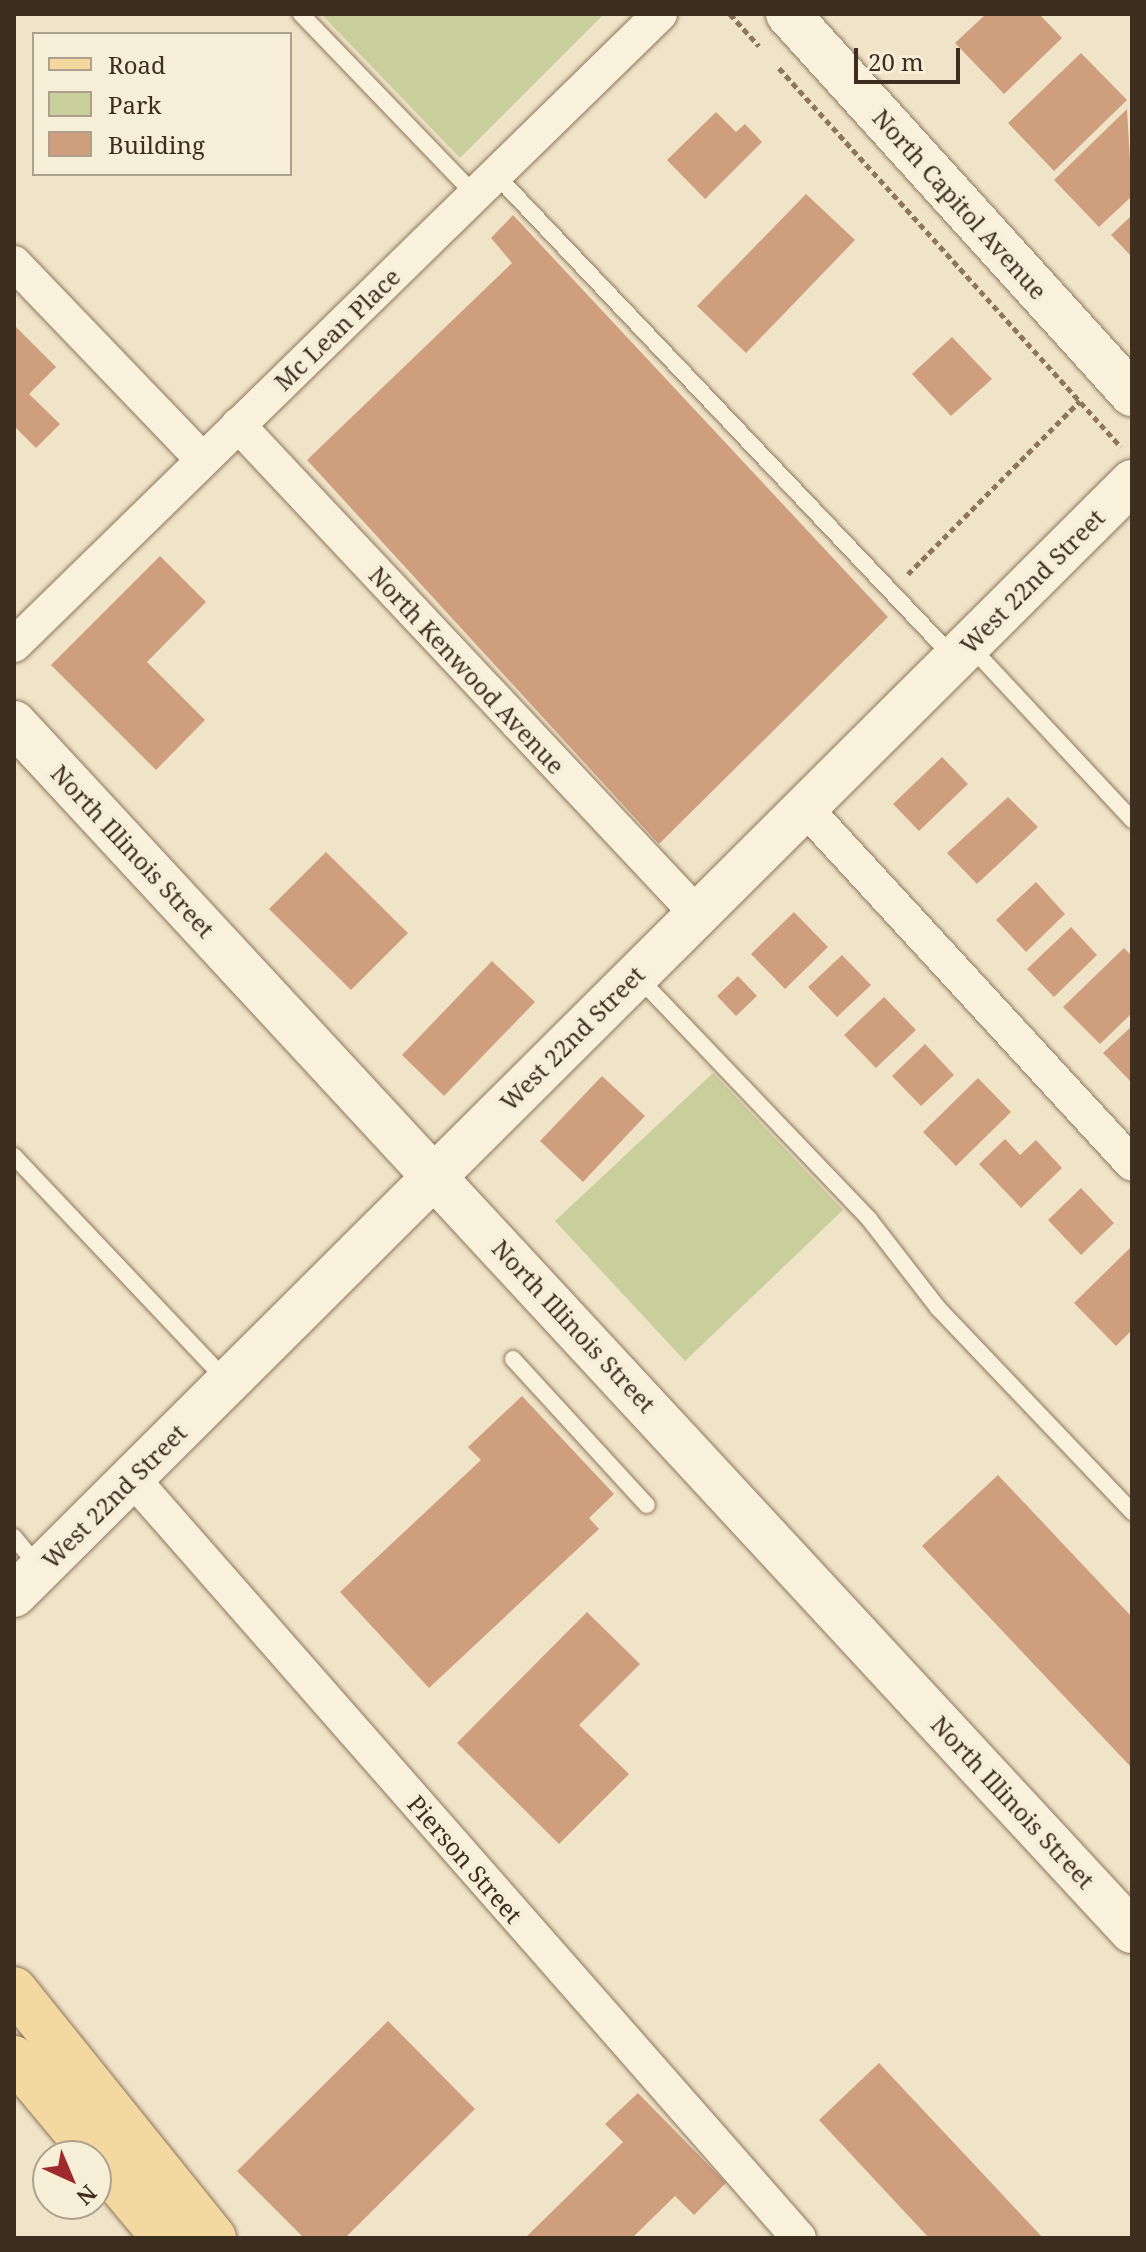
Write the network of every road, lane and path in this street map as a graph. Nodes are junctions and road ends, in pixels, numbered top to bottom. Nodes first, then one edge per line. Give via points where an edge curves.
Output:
1 (301, 14) edge
2 (660, 14) edge
3 (730, 14) edge
4 (788, 14) edge
5 (762, 49) dead end
6 (772, 61) dead end
7 (486, 185) junction
8 (14, 263) edge
9 (1132, 394) edge
10 (1080, 401) junction
11 (238, 425) junction
12 (202, 459) junction
13 (1130, 468) edge
14 (890, 592) junction
15 (14, 645) edge
16 (962, 652) junction
17 (14, 723) edge
18 (805, 808) junction
19 (1132, 820) edge
20 (697, 914) junction
21 (636, 975) junction
22 (14, 1156) edge
23 (1132, 1164) edge
24 (435, 1174) junction
25 (513, 1359) dead end
26 (228, 1382) junction
27 (132, 1478) junction
28 (647, 1505) dead end
29 (1132, 1512) edge
30 (23, 1567) edge
31 (1132, 1931) edge
32 (14, 1989) edge
33 (14, 2058) edge
34 (164, 2238) edge
35 (214, 2238) edge
36 (799, 2238) edge

1 - 7 lane
2 - 7 street, Mc Lean Place
3 - 5 path
4 - 9 main road, North Capitol Avenue
6 - 10 path
7 - 11 street, Mc Lean Place
7 - 14 lane
8 - 12 street
10 - 13 path
10 - 14 path
11 - 12 street, Mc Lean Place
11 - 20 street, North Kenwood Avenue
12 - 15 street, Mc Lean Place
13 - 16 main road, West 22nd Street
14 - 16 lane
16 - 18 main road, West 22nd Street
16 - 19 lane
17 - 24 main road, North Illinois Street
18 - 20 main road, West 22nd Street
18 - 23 street
20 - 21 main road, West 22nd Street
21 - 24 main road, West 22nd Street
21 - 29 lane via 869,1219 938,1308
22 - 26 lane
24 - 26 main road, West 22nd Street
24 - 31 main road, North Illinois Street
25 - 28 lane
26 - 27 main road, West 22nd Street
27 - 30 main road, West 22nd Street
27 - 36 street, Pierson Street
32 - 35 main road
33 - 34 main road

